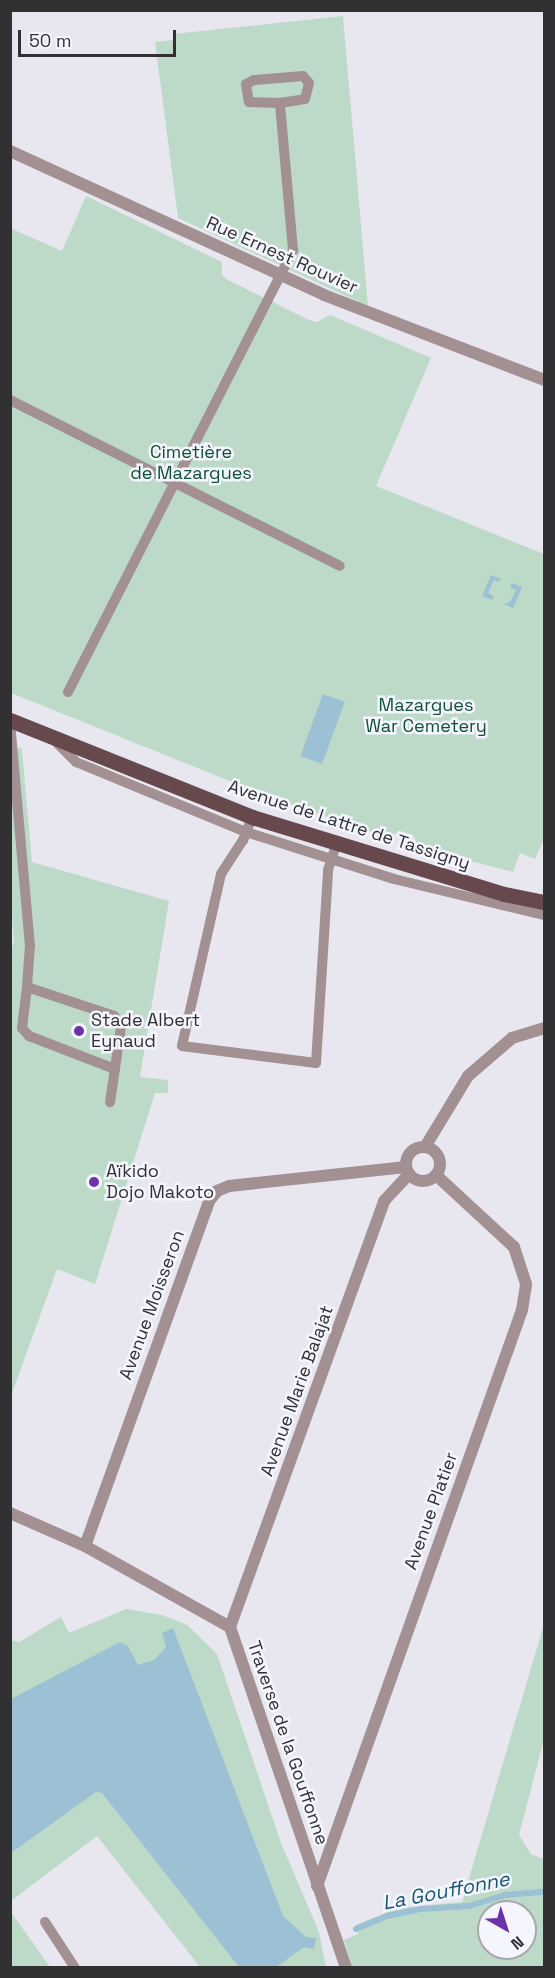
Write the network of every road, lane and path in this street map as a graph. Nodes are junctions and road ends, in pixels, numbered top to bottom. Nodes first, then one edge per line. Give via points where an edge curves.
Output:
1 (280, 103) junction
2 (10, 151) edge
3 (281, 275) junction
4 (544, 380) edge
5 (10, 400) edge
6 (176, 482) junction
7 (340, 566) dead end
8 (68, 692) dead end
9 (10, 721) edge
10 (48, 735) junction
11 (252, 817) junction
12 (246, 832) junction
13 (334, 853) junction
14 (544, 902) edge
15 (544, 915) edge
16 (27, 987) junction
17 (544, 1028) edge
18 (115, 1069) junction
19 (110, 1102) dead end
20 (425, 1147) junction
21 (407, 1171) junction
22 (436, 1175) junction
23 (10, 1513) edge
24 (85, 1546) junction
25 (230, 1627) junction
26 (317, 1886) junction
27 (45, 1922) dead end
28 (75, 1968) edge
29 (346, 1968) edge

1 - 1 lane via 305,99 309,83 303,76 246,84 249,102
1 - 3 lane via 293,250
2 - 3 street, Rue Ernest Rouvier
3 - 4 street, Rue Ernest Rouvier
3 - 6 lane
5 - 6 lane
6 - 7 lane
6 - 8 lane
9 - 10 main road, Avenue de Lattre de Tassigny
9 - 16 lane via 30,945
10 - 11 main road, Avenue de Lattre de Tassigny
10 - 12 lane via 76,762
11 - 12 lane
11 - 13 main road, Avenue de Lattre de Tassigny
12 - 13 lane
12 - 13 lane via 221,874 182,1046 316,1063
13 - 14 main road, Avenue de Lattre de Tassigny
13 - 15 lane
16 - 18 lane via 22,1028 29,1036
16 - 18 lane via 114,1016 121,1027
17 - 20 street via 512,1038 468,1076
18 - 19 lane
20 - 21 street via 408,1155
20 - 22 street via 440,1161
21 - 22 street via 425,1181
21 - 24 street, Avenue Moisseron via 229,1186 217,1191 209,1201
21 - 25 street, Avenue Marie Balajat via 384,1201
22 - 26 street, Avenue Platier via 514,1247 526,1284 522,1310
23 - 24 street, Traverse de la Gouffonne
24 - 25 street, Traverse de la Gouffonne
25 - 26 street, Traverse de la Gouffonne
26 - 29 street, Traverse de la Gouffonne
27 - 28 lane

